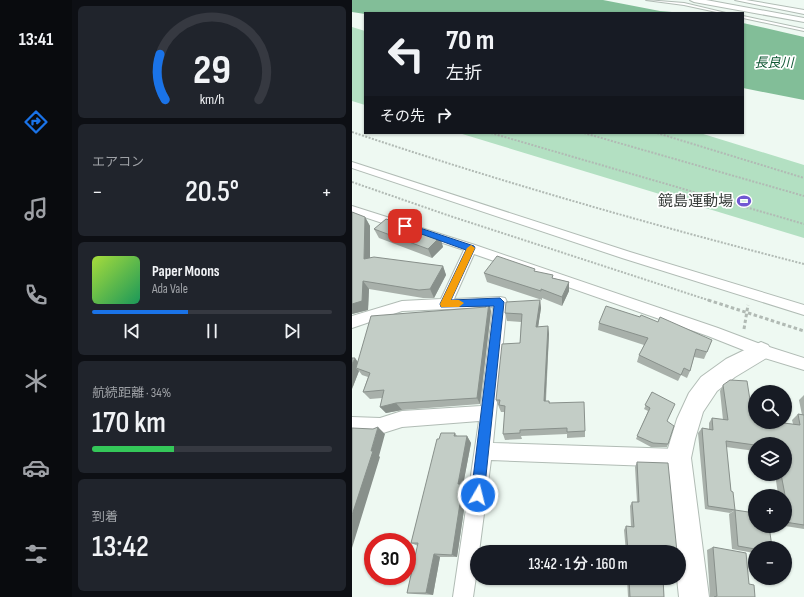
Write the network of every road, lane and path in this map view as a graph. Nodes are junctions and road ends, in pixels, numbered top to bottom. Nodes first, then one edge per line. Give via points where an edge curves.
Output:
1 (647, 0) edge
2 (694, 0) edge
3 (738, 0) edge
4 (720, 12) edge
5 (804, 12) edge
6 (744, 17) edge
7 (804, 20) edge
8 (804, 30) edge
9 (352, 132) edge
10 (494, 134) edge
11 (587, 134) edge
12 (660, 134) edge
13 (352, 165) edge
14 (804, 178) edge
15 (352, 182) edge
16 (804, 196) edge
17 (352, 209) edge
18 (804, 224) edge
19 (471, 248) junction
20 (804, 264) edge
21 (750, 294) junction
22 (445, 304) junction
23 (804, 310) edge
24 (747, 312) junction
25 (352, 322) edge
26 (804, 331) edge
27 (751, 348) junction
28 (804, 364) edge
29 (487, 413) junction
30 (352, 425) edge
31 (484, 451) junction
32 (678, 458) junction
33 (463, 597) edge
34 (694, 597) edge

1 - 4 lane via 684,4
2 - 7 main road
3 - 5 street
6 - 8 lane
9 - 20 path via 545,194
10 - 18 path
11 - 16 path
12 - 14 path
13 - 21 street
15 - 24 path
17 - 19 street
19 - 22 street
19 - 27 street
21 - 23 street
21 - 24 path
22 - 25 street via 402,306
22 - 29 street via 500,302
24 - 26 path
24 - 27 path
27 - 28 street
27 - 32 main road via 708,385 695,404
29 - 30 street via 402,420 380,426
29 - 31 street
31 - 32 street
31 - 33 street
32 - 34 main road

